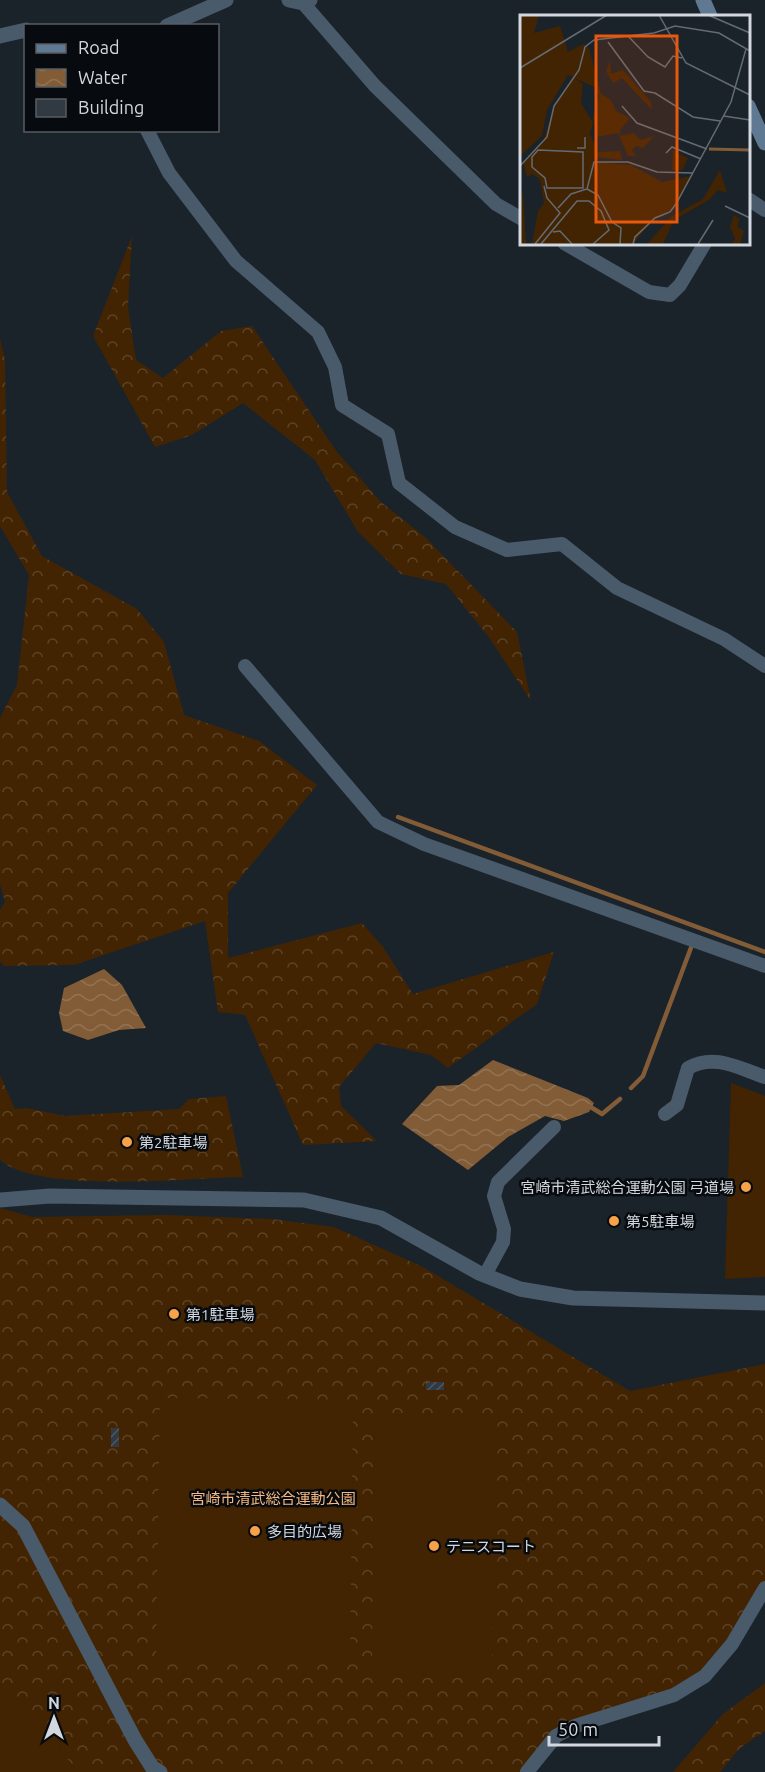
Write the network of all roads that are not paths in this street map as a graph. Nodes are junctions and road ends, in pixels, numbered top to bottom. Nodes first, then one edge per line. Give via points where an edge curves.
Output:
1 (226, 0) edge
2 (703, 0) edge
3 (301, 1) edge
4 (710, 15) edge
5 (172, 24) edge
6 (24, 30) edge
7 (0, 36) edge
8 (750, 110) edge
9 (148, 132) edge
10 (765, 143) edge
11 (750, 200) edge
12 (765, 210) edge
13 (520, 218) edge
14 (566, 244) edge
15 (704, 244) edge
16 (245, 666) dead end
17 (765, 666) edge
18 (765, 966) edge
19 (765, 1077) edge
20 (665, 1114) dead end
21 (554, 1126) dead end
22 (0, 1200) edge
23 (484, 1275) junction
24 (765, 1303) edge
25 (0, 1505) edge
26 (765, 1588) edge
27 (160, 1772) edge
28 (527, 1772) edge

1 - 5 street
2 - 4 main road
3 - 13 street via 375,86 496,204
6 - 7 street
8 - 10 main road
9 - 17 street via 169,174 236,261 318,332 335,367 342,405 388,434 399,483 455,527 507,550 562,544 618,588 724,639
11 - 12 street
14 - 15 street via 650,292 670,295
16 - 18 street via 297,730 387,828
19 - 20 street via 717,1060 702,1060 688,1068 677,1105
21 - 23 street via 498,1182 494,1196 504,1229 503,1242
22 - 23 street via 51,1196 304,1200 381,1218
23 - 24 street via 520,1289 573,1298
25 - 27 street via 23,1526 135,1740 152,1767
26 - 28 street via 732,1644 705,1676 674,1695 575,1726 556,1736

